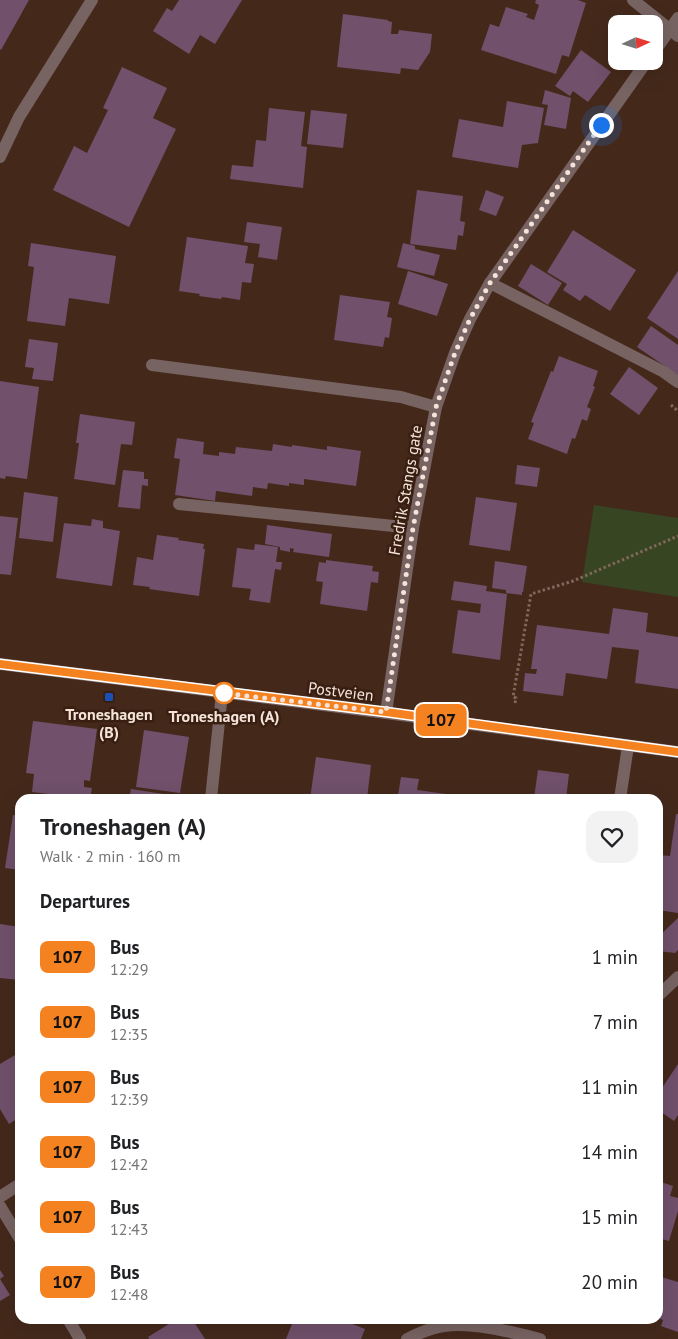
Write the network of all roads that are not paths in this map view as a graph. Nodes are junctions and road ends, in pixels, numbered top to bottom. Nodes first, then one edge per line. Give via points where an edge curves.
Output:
1 (92, 0) edge
2 (633, 0) edge
3 (678, 18) edge
4 (674, 32) edge
5 (663, 43) edge
6 (641, 70) edge
7 (0, 157) edge
8 (490, 283) junction
9 (152, 365) dead end
10 (678, 382) edge
11 (436, 407) junction
12 (179, 504) dead end
13 (413, 528) junction
14 (0, 664) edge
15 (222, 693) junction
16 (386, 712) junction
17 (628, 746) junction
18 (678, 752) edge
19 (212, 794) edge
20 (621, 794) edge
21 (677, 979) edge
22 (663, 992) edge
23 (15, 1187) edge
24 (0, 1197) edge
25 (0, 1206) edge
26 (15, 1231) edge
27 (71, 1324) edge
28 (80, 1339) edge
29 (407, 1339) edge
30 (540, 1339) edge

1 - 7 street via 19,117
2 - 4 street
3 - 4 street
4 - 5 street
6 - 8 street, Fredrik Stangs gate
8 - 10 street
8 - 11 street, Fredrik Stangs gate via 455,353
9 - 11 street via 401,397
11 - 13 street, Fredrik Stangs gate
12 - 13 street
13 - 16 street, Fredrik Stangs gate
14 - 15 street, Postveien
15 - 16 street, Postveien
15 - 19 street
16 - 17 street, Postveien
17 - 18 street, Postveien
17 - 20 street
21 - 22 street
23 - 24 street
25 - 26 street
27 - 28 street
29 - 30 street via 444,1326 499,1329

